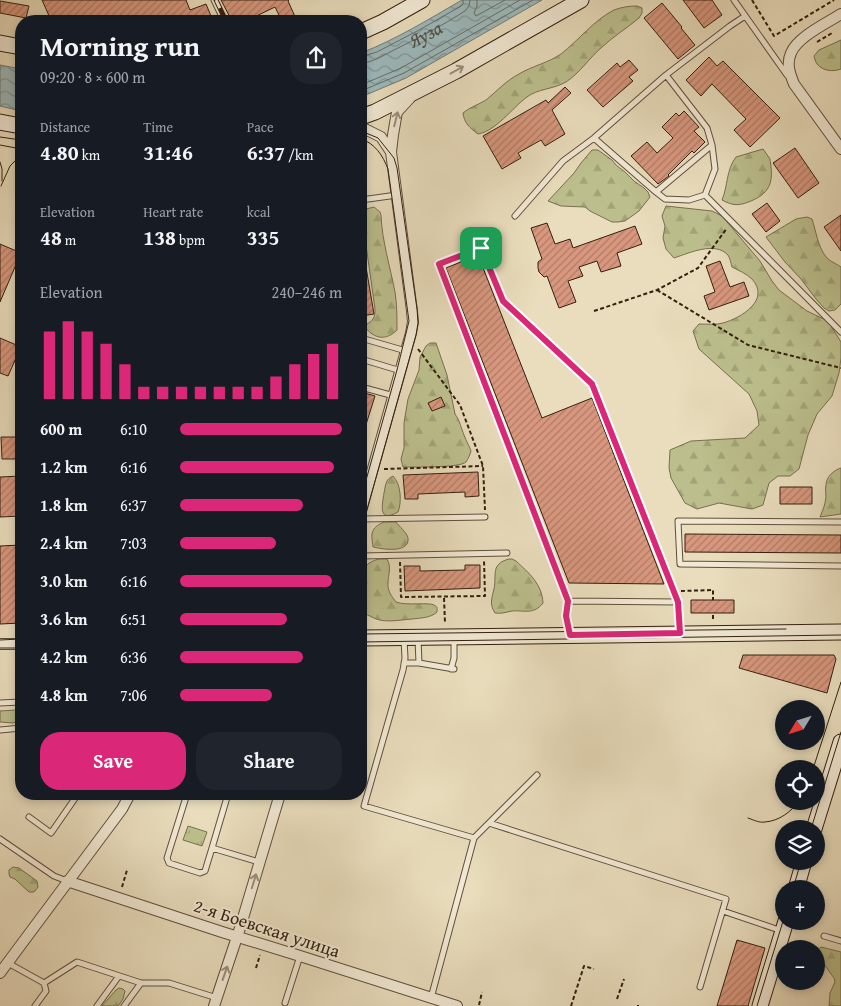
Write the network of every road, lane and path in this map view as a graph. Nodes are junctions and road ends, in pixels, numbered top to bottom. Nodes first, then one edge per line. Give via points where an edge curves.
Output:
1 (214, 0) edge
2 (422, 0) edge
3 (581, 0) edge
4 (734, 0) edge
5 (752, 0) edge
6 (834, 0) edge
7 (841, 14) edge
8 (221, 15) edge
9 (745, 16) junction
10 (367, 29) edge
11 (833, 32) dead end
12 (0, 43) edge
13 (816, 43) dead end
14 (15, 46) edge
15 (666, 75) junction
16 (794, 84) junction
17 (414, 93) junction
18 (367, 115) edge
19 (0, 122) edge
20 (15, 125) edge
21 (367, 130) edge
22 (594, 138) junction
23 (712, 145) junction
24 (841, 149) edge
25 (391, 152) junction
26 (656, 192) junction
27 (397, 195) junction
28 (705, 195) junction
29 (367, 199) edge
30 (515, 216) dead end
31 (732, 221) junction
32 (657, 290) junction
33 (594, 311) dead end
34 (841, 332) edge
35 (367, 340) edge
36 (418, 349) dead end
37 (406, 351) junction
38 (367, 361) edge
39 (841, 368) edge
40 (401, 371) junction
41 (367, 389) edge
42 (394, 396) junction
43 (483, 466) junction
44 (384, 470) dead end
45 (367, 490) edge
46 (485, 517) joint
47 (367, 519) edge
48 (841, 522) edge
49 (506, 552) dead end
50 (484, 553) junction
51 (400, 555) junction
52 (367, 556) edge
53 (841, 566) edge
54 (674, 591) junction
55 (444, 597) junction
56 (713, 600) dead end
57 (568, 601) junction
58 (678, 602) junction
59 (713, 613) dead end
60 (713, 619) dead end
61 (449, 631) junction
62 (841, 632) edge
63 (680, 633) junction
64 (570, 635) junction
65 (411, 637) junction
66 (367, 638) edge
67 (0, 644) edge
68 (15, 644) edge
69 (404, 662) junction
70 (419, 663) junction
71 (15, 702) edge
72 (0, 703) edge
73 (15, 729) edge
74 (0, 730) edge
75 (841, 742) edge
76 (537, 775) dead end
77 (367, 796) edge
78 (74, 800) edge
79 (127, 800) edge
80 (185, 800) edge
81 (226, 800) edge
82 (278, 800) edge
83 (366, 800) edge
84 (29, 818) dead end
85 (817, 820) edge
86 (489, 823) junction
87 (0, 838) edge
88 (474, 838) junction
89 (212, 848) junction
90 (260, 862) junction
91 (127, 870) dead end
92 (67, 881) junction
93 (122, 888) dead end
94 (723, 911) junction
95 (775, 924) edge
96 (783, 930) edge
97 (237, 936) junction
98 (824, 936) dead end
99 (841, 941) edge
100 (260, 955) dead end
101 (300, 956) junction
102 (8, 962) junction
103 (256, 968) dead end
104 (594, 969) dead end
105 (0, 973) edge
106 (119, 976) junction
107 (624, 979) dead end
108 (44, 983) junction
109 (141, 983) junction
110 (700, 987) dead end
111 (482, 992) dead end
112 (431, 998) junction
113 (617, 999) dead end
114 (215, 1002) edge
115 (285, 1003) dead end
116 (479, 1005) dead end
117 (35, 1006) edge
118 (97, 1006) edge
119 (124, 1006) edge
120 (457, 1006) edge
121 (571, 1006) edge
122 (760, 1006) edge

1 - 8 lane
2 - 10 street
17 -> 3 street
4 - 9 lane
5 - 6 path via 774,36
7 - 16 street via 798,43 791,52 789,68
9 - 15 lane
9 - 16 lane
11 - 13 path
12 - 14 street
15 - 22 lane
15 - 23 lane via 707,128
16 - 24 street
17 - 18 street
25 -> 17 street via 397,112
19 - 20 street
21 - 25 street via 381,137
22 - 26 lane
22 - 30 lane via 563,161
23 - 26 lane
23 - 28 lane via 715,169
25 - 27 street
26 - 28 lane via 665,199 689,200
27 - 29 lane
27 - 37 street via 413,322
28 - 31 lane
31 - 32 path via 698,268
31 - 34 lane
32 - 33 path
32 - 39 path via 748,345
35 - 37 lane
36 - 43 path via 460,405
37 - 40 street
38 - 40 lane
40 - 42 street
41 - 42 lane
42 - 45 street
43 - 44 path
43 - 46 path
46 - 47 lane
48 - 53 lane via 678,520 680,564
49 - 50 lane
50 - 51 lane
50 - 55 path via 485,596
51 - 52 lane
51 - 55 path via 401,597
54 - 56 path via 713,590
54 - 57 lane via 592,384 503,301 481,248 439,264
54 - 58 lane
55 - 61 path
57 - 58 lane
57 - 64 lane via 566,616
58 - 63 lane
59 - 60 path
61 - 64 street
61 - 65 street
61 - 70 lane via 454,658 452,669
62 - 63 street
63 - 64 street
65 - 66 street
65 - 69 lane
65 - 70 lane
67 - 68 street
69 - 70 lane
69 - 77 lane
71 - 72 lane
73 - 74 lane
75 - 85 street
76 - 86 lane
78 - 84 lane via 51,833
79 - 92 street
80 - 89 lane via 167,858 169,863 200,873 204,871
81 - 89 lane
82 - 90 street
83 - 88 lane via 364,806
86 - 88 lane
86 - 94 lane via 726,899
87 - 92 lane via 54,876
88 - 112 lane
89 - 90 lane
97 -> 90 street
91 - 93 path
92 - 97 street, 2-я Боевская улица
92 - 102 street
94 - 95 lane
94 - 110 lane
96 - 122 street
97 - 101 street, 2-я Боевская улица
114 -> 97 street
98 - 99 lane
100 - 103 path
101 - 112 street, 2-я Боевская улица
101 - 115 lane
102 - 105 street
102 - 108 lane
104 - 121 path via 584,966
106 - 108 lane via 77,962
106 - 109 lane
106 - 118 lane
107 - 113 path
108 - 117 lane via 46,991
109 - 114 lane via 169,983
109 - 119 lane
111 - 116 path
112 - 120 street, 2-я Боевская улица

